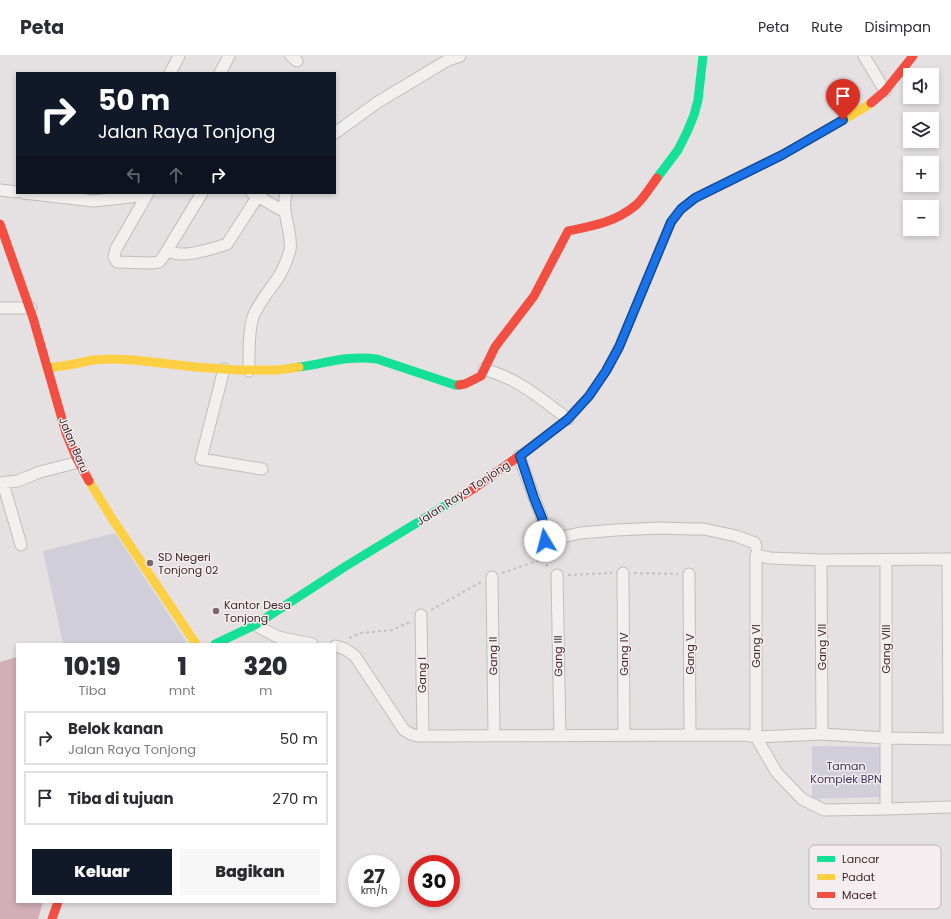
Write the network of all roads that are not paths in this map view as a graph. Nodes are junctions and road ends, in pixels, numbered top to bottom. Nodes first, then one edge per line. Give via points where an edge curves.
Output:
1 (179, 56) edge
2 (229, 56) edge
3 (460, 56) edge
4 (703, 56) edge
5 (864, 56) edge
6 (913, 56) edge
7 (171, 72) edge
8 (221, 72) edge
9 (883, 88) junction
10 (336, 132) edge
11 (0, 190) edge
12 (16, 192) edge
13 (33, 194) edge
14 (148, 194) edge
15 (201, 194) edge
16 (255, 194) edge
17 (286, 194) edge
18 (285, 212) junction
19 (0, 224) edge
20 (167, 251) junction
21 (0, 308) edge
22 (31, 308) junction
23 (48, 368) junction
24 (224, 369) junction
25 (484, 369) junction
26 (249, 371) junction
27 (568, 419) junction
28 (520, 456) junction
29 (79, 462) junction
30 (262, 469) dead end
31 (1, 483) edge
32 (21, 545) dead end
33 (756, 551) junction
34 (950, 559) edge
35 (821, 560) junction
36 (886, 560) junction
37 (623, 573) dead end
38 (689, 574) dead end
39 (557, 575) road end
40 (492, 577) road end
41 (422, 615) road end
42 (255, 625) junction
43 (195, 643) edge
44 (218, 643) edge
45 (307, 643) edge
46 (336, 646) edge
47 (822, 734) junction
48 (624, 735) junction
49 (690, 735) junction
50 (423, 736) junction
51 (494, 736) junction
52 (560, 736) junction
53 (756, 736) junction
54 (886, 738) junction
55 (950, 739) edge
56 (951, 807) edge
57 (886, 809) junction
58 (58, 903) edge
59 (52, 919) edge

1 - 7 street
2 - 8 street
3 - 10 street via 448,60 378,102
4 - 25 main road via 694,115 678,150 667,166 637,204 617,218 568,231 534,296 495,347
5 - 9 street
6 - 9 main road, Jalan Raya Tonjong
9 - 27 main road, Jalan Raya Tonjong via 867,106 782,155 695,198 681,209 671,222 619,347 589,396
11 - 12 street
13 - 14 street via 94,201
14 - 20 street via 116,249 114,257 117,262 151,263 159,262
15 - 20 street
16 - 18 street
16 - 20 street via 227,244 187,254
17 - 18 street
18 - 26 street via 290,248 279,277 262,298 254,315 251,325
19 - 22 main road, Jalan Baru
21 - 22 street
22 - 23 main road, Jalan Baru
23 - 24 main road via 113,359
23 - 29 main road, Jalan Baru via 63,422
24 - 26 main road
24 - 30 street via 201,459
25 - 26 main road via 481,376 465,384 455,384 367,357 344,358 297,369
25 - 27 street via 518,383
27 - 28 main road, Jalan Raya Tonjong
28 - 33 street via 542,518 545,541 580,533 692,528 755,542
28 - 42 main road, Jalan Raya Tonjong via 473,489
29 - 31 street via 40,472 21,480
29 - 43 main road, Jalan Baru via 99,498
31 - 32 street
33 - 35 street via 770,558
33 - 53 street, Gang VI
34 - 36 street
34 - 55 street
35 - 36 street
35 - 47 street, Gang VII
36 - 54 street, Gang VIII
37 - 48 street, Gang IV
38 - 49 street, Gang V
39 - 52 street, Gang III
40 - 51 street, Gang II
41 - 50 street, Gang I
42 - 44 main road, Jalan Raya Tonjong
42 - 45 street via 278,637
46 - 50 street via 355,656 404,730
47 - 53 street
47 - 54 street
48 - 49 street
48 - 52 street
49 - 53 street
50 - 51 street
51 - 52 street
53 - 57 street via 777,773 802,799 824,810
54 - 55 street
54 - 57 street, Gang VIII
56 - 57 street
58 - 59 main road

